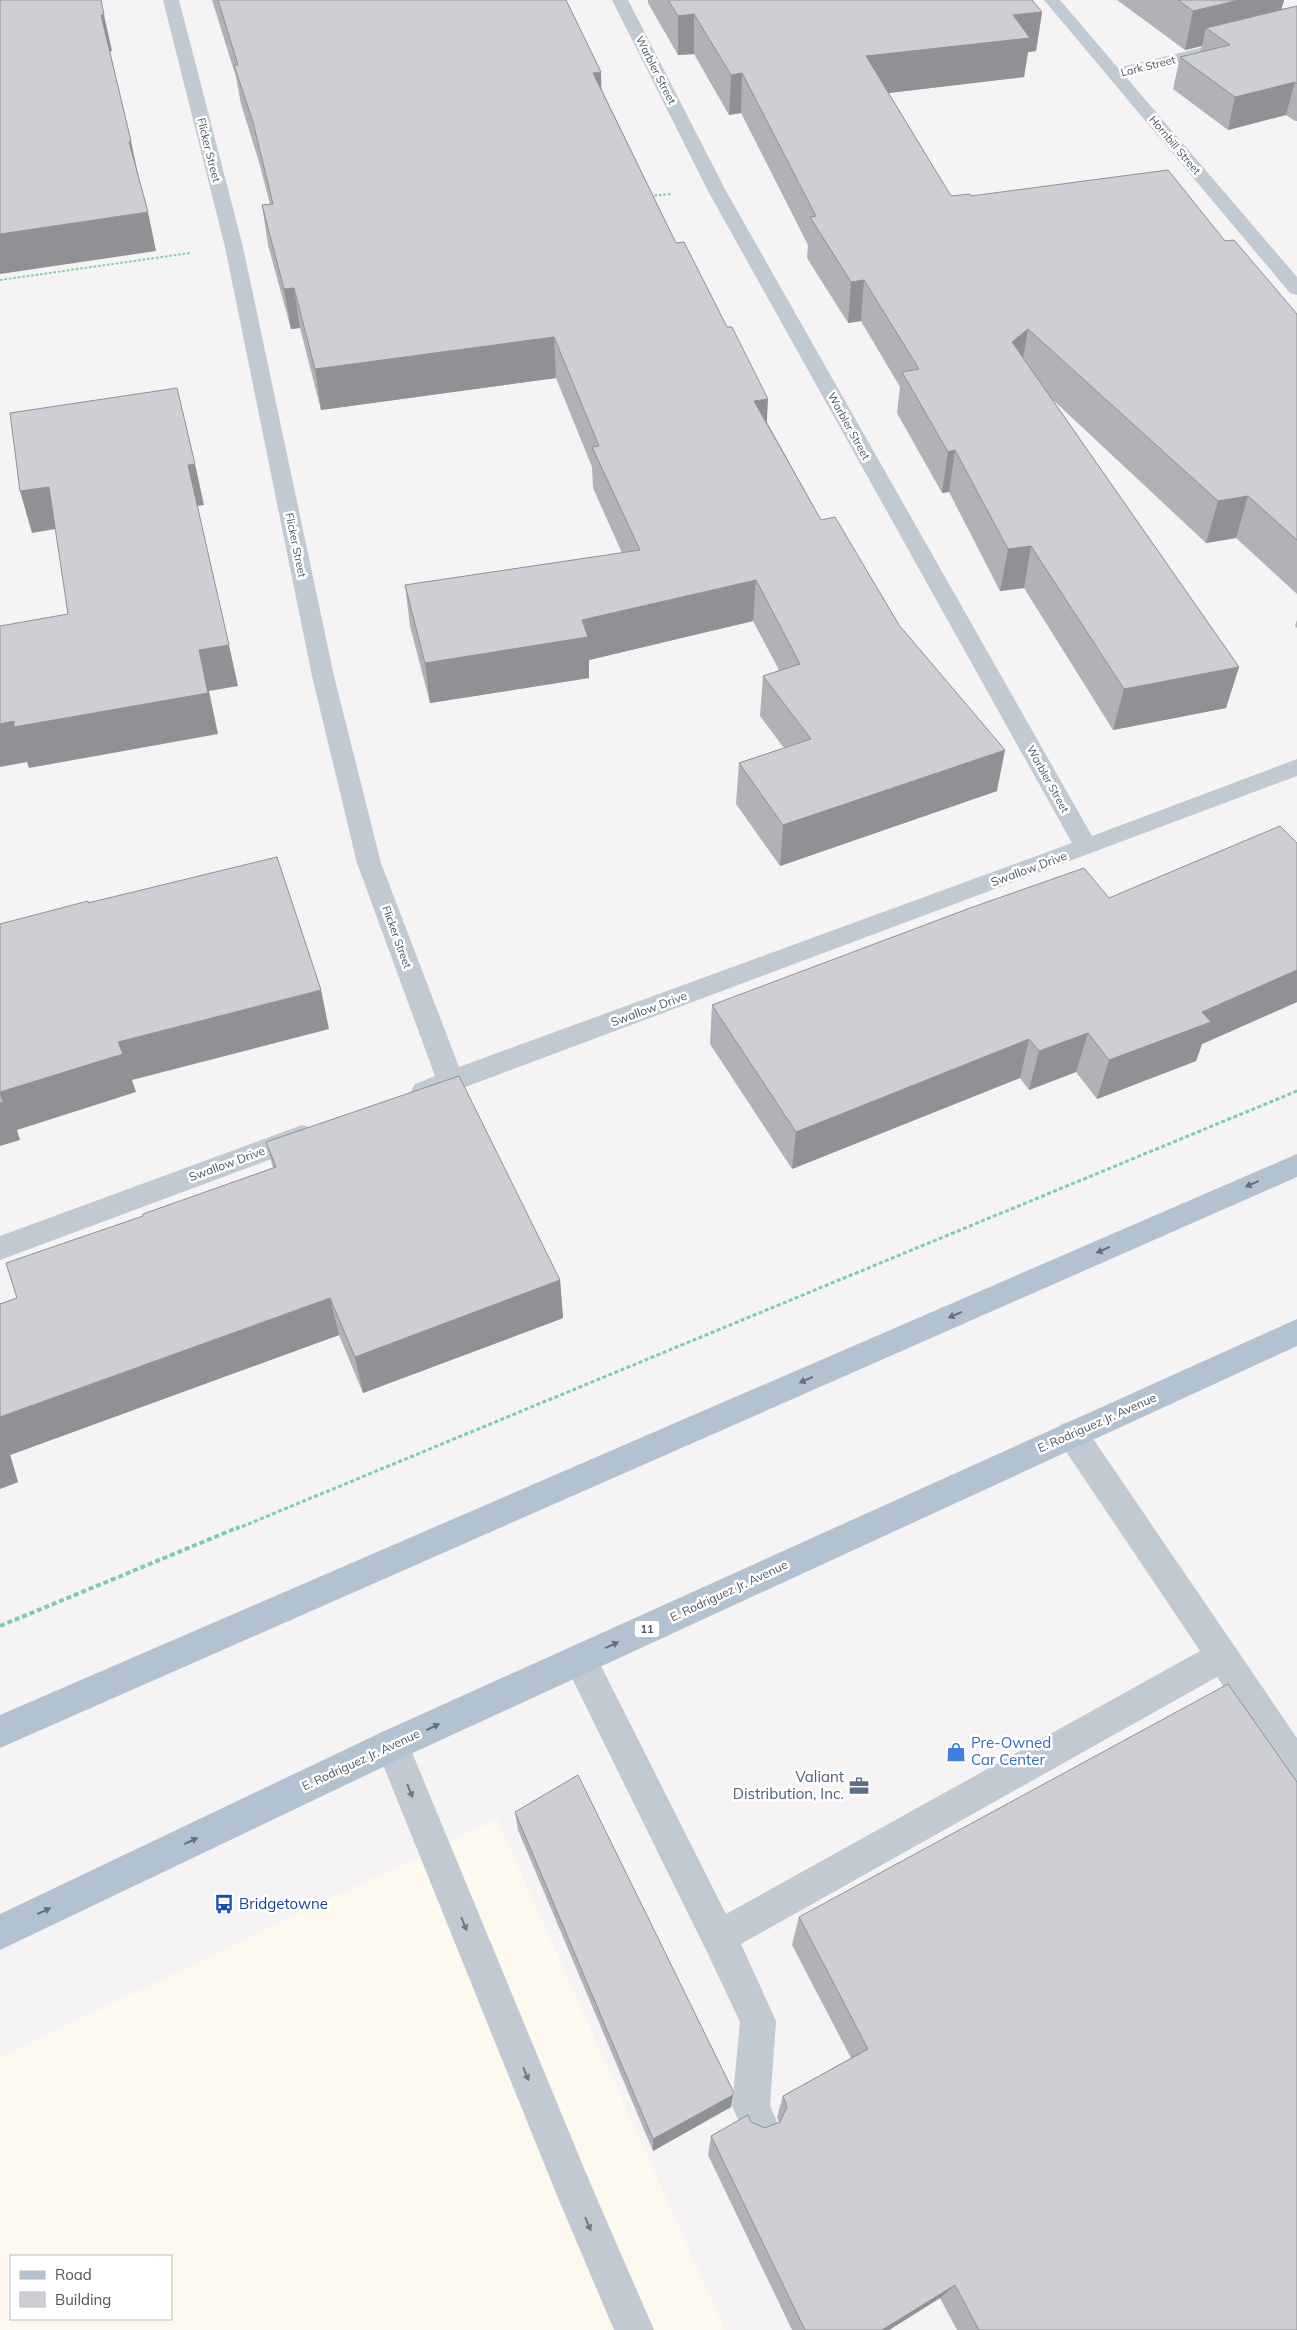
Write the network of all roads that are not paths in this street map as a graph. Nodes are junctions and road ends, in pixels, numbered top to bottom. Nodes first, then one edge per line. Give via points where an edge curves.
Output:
1 (171, 0) edge
2 (620, 0) edge
3 (1052, 0) edge
4 (1230, 46) edge
5 (1115, 74) junction
6 (1297, 290) edge
7 (1297, 767) edge
8 (1086, 848) junction
9 (451, 1082) junction
10 (405, 1098) edge
11 (322, 1129) edge
12 (1297, 1165) edge
13 (0, 1248) edge
14 (1297, 1332) edge
15 (1072, 1434) junction
16 (1223, 1656) junction
17 (580, 1659) junction
18 (0, 1732) edge
19 (392, 1746) junction
20 (1297, 1767) edge
21 (0, 1932) edge
22 (719, 1937) junction
23 (760, 2126) edge
24 (634, 2330) edge

1 - 9 street, Flicker Street via 234,247 323,676 369,863
2 - 8 street, Warbler Street via 717,190
3 - 5 street, Hornbill Street
4 - 5 street, Lark Street
5 - 6 street, Hornbill Street
7 - 8 street, Swallow Drive
8 - 9 street, Swallow Drive
9 - 10 street, Swallow Drive
11 - 13 street, Swallow Drive
12 -> 18 main road
14 - 15 main road, E. Rodriguez Jr. Avenue / 11
15 - 16 street
17 -> 15 main road, E. Rodriguez Jr. Avenue / 11
16 - 20 street
16 - 22 street
19 -> 17 main road, E. Rodriguez Jr. Avenue / 11
17 - 22 street
21 -> 19 main road, E. Rodriguez Jr. Avenue / 11
19 -> 24 street
22 - 23 street via 758,2021 751,2106

